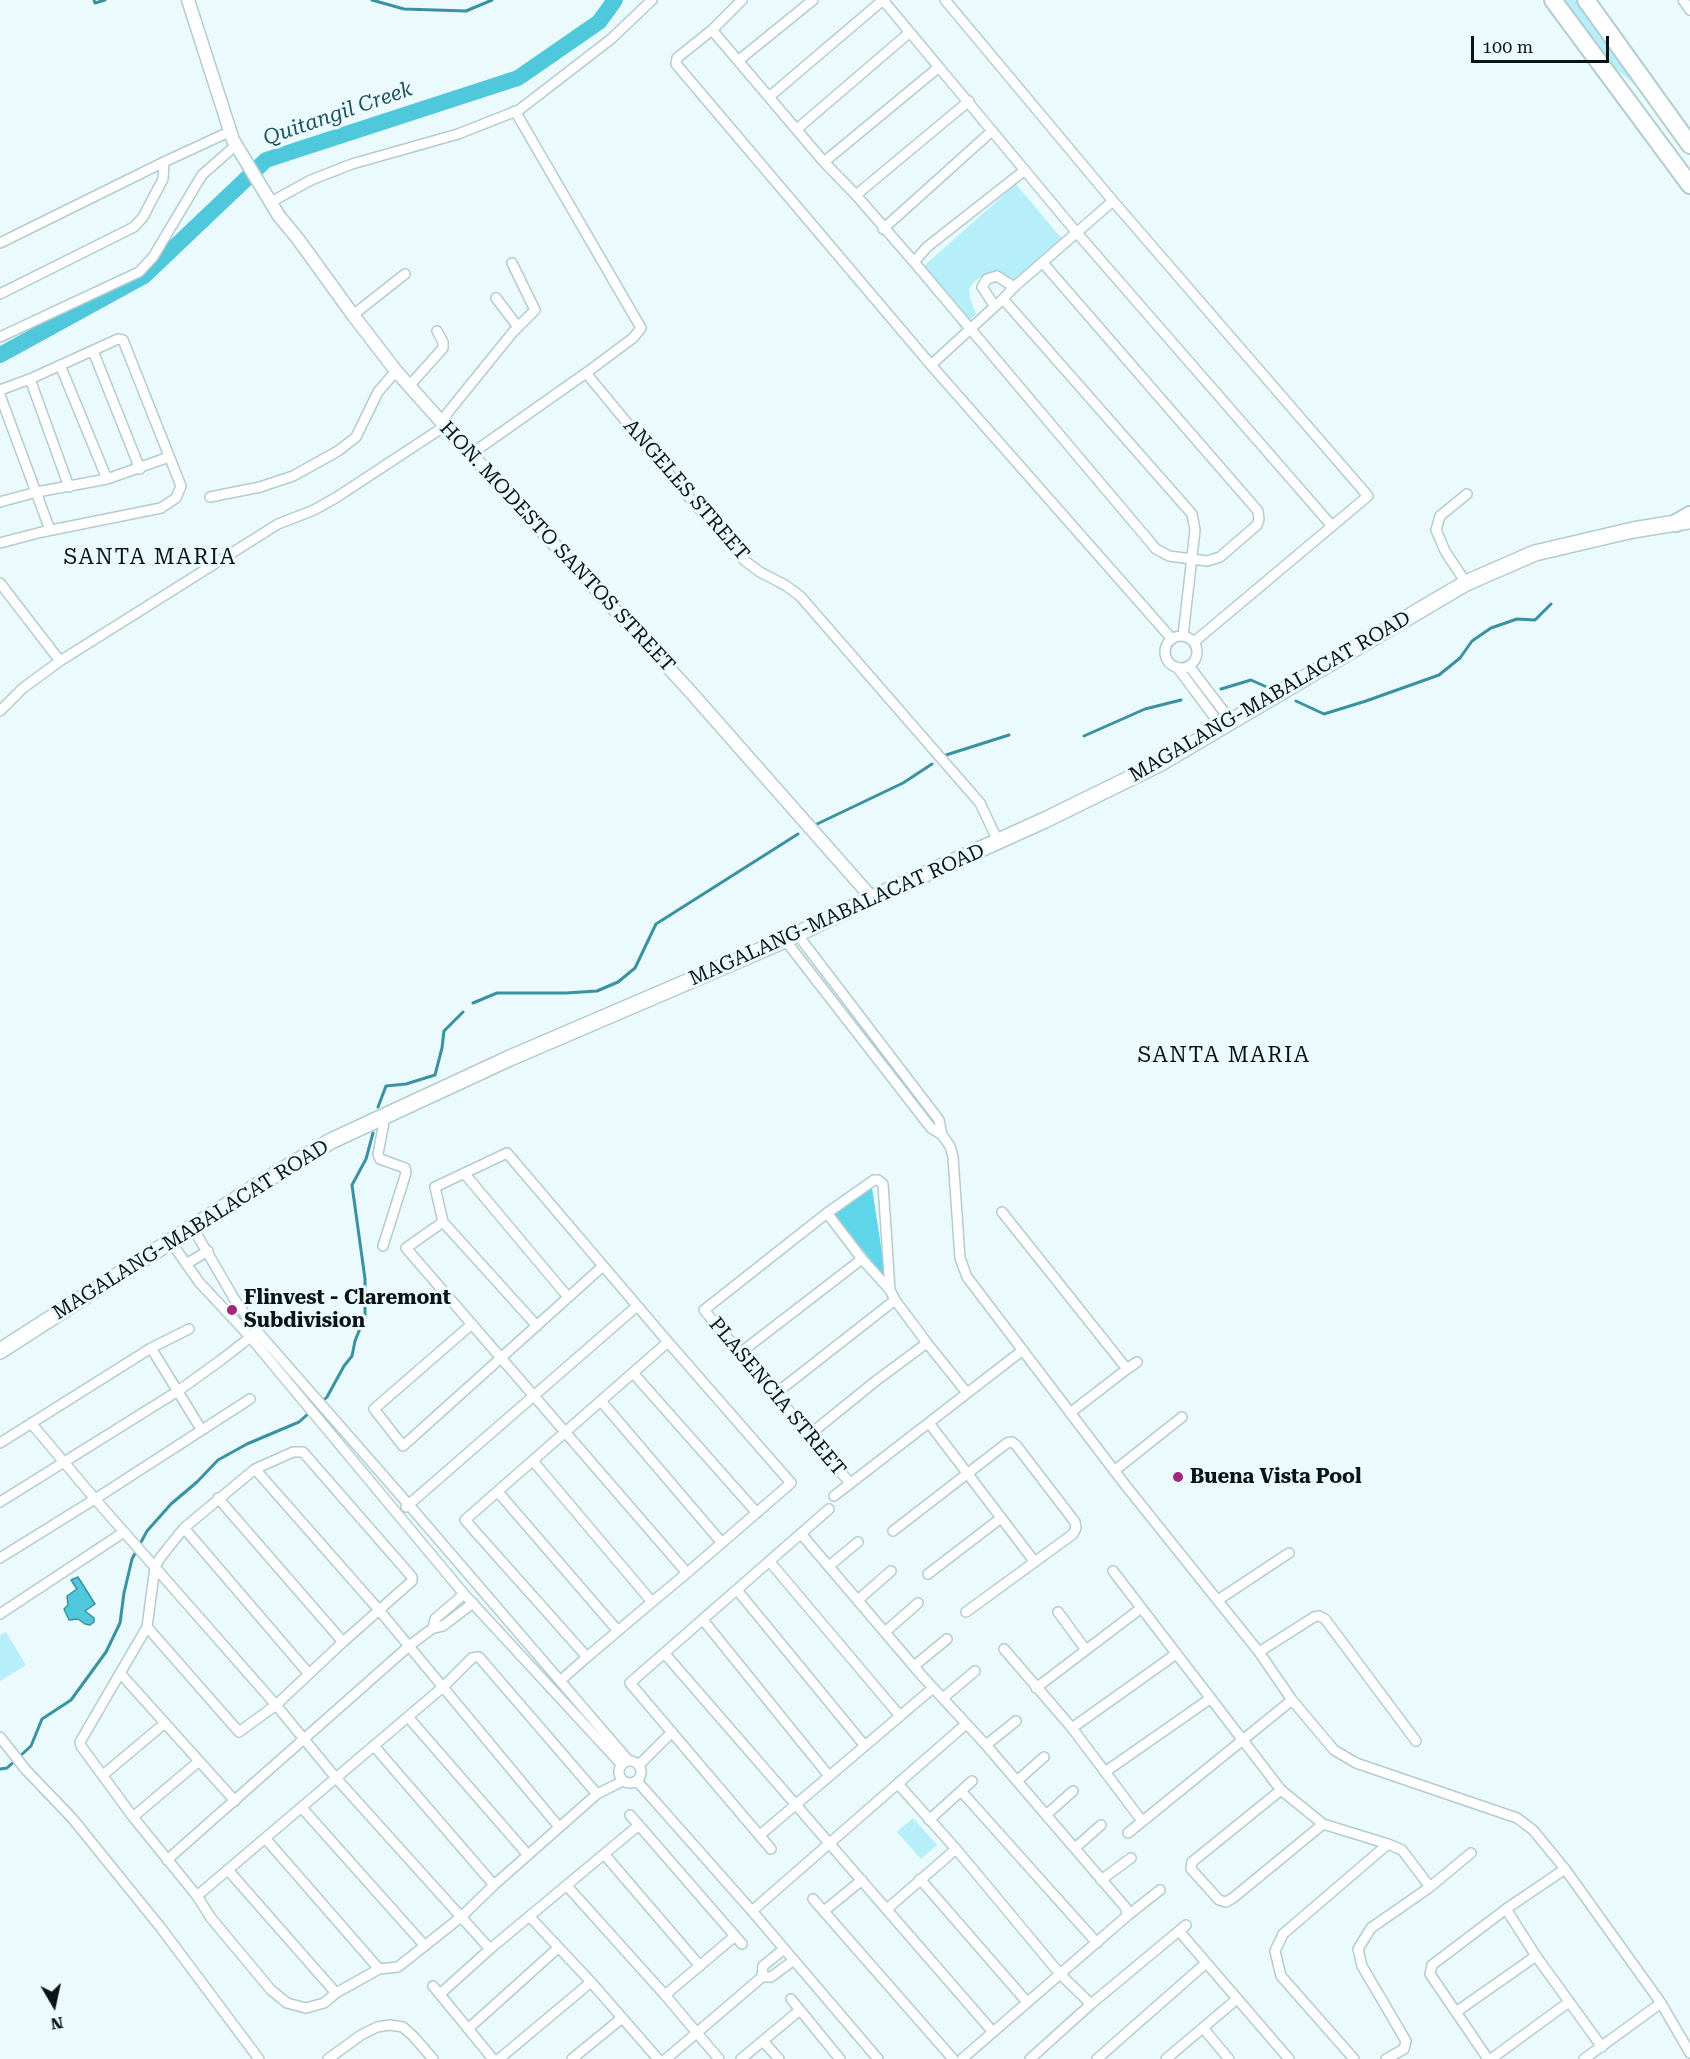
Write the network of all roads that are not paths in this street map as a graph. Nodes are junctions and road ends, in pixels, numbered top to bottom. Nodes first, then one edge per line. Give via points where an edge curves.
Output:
1 (188, 0) edge
2 (652, 0) edge
3 (741, 0) edge
4 (813, 0) edge
5 (883, 0) edge
6 (945, 0) edge
7 (1553, 0) edge
8 (1586, 0) edge
9 (1683, 0) edge
10 (1690, 10) edge
11 (712, 30) junction
12 (909, 33) junction
13 (739, 60) junction
14 (939, 67) junction
15 (769, 97) junction
16 (969, 101) junction
17 (515, 111) junction
18 (797, 129) junction
19 (231, 131) junction
20 (992, 131) junction
21 (236, 145) junction
22 (1690, 145) edge
23 (164, 162) junction
24 (824, 162) junction
25 (1025, 170) junction
26 (1690, 185) edge
27 (856, 195) junction
28 (1113, 201) junction
29 (271, 202) junction
30 (884, 229) junction
31 (1077, 233) junction
32 (0, 243) edge
33 (512, 262) dead end
34 (914, 262) junction
35 (1042, 262) junction
36 (405, 274) dead end
37 (1014, 287) junction
38 (0, 294) edge
39 (496, 298) dead end
40 (1003, 299) junction
41 (994, 305) junction
42 (353, 315) junction
43 (518, 327) junction
44 (969, 330) junction
45 (437, 331) dead end
46 (0, 337) edge
47 (93, 351) junction
48 (60, 365) junction
49 (931, 365) junction
50 (396, 371) junction
51 (586, 374) junction
52 (30, 379) junction
53 (410, 385) junction
54 (0, 390) edge
55 (0, 395) edge
56 (443, 424) junction
57 (471, 454) junction
58 (169, 458) junction
59 (140, 469) junction
60 (107, 479) junction
61 (69, 487) junction
62 (37, 492) junction
63 (1467, 494) dead end
64 (210, 498) dead end
65 (1, 499) edge
66 (1685, 520) edge
67 (1332, 526) junction
68 (50, 530) junction
69 (0, 543) edge
70 (1192, 558) junction
71 (0, 583) edge
72 (1466, 583) junction
73 (1183, 636) junction
74 (1172, 639) junction
75 (1194, 642) junction
76 (60, 661) junction
77 (1189, 666) junction
78 (1177, 667) junction
79 (0, 711) edge
80 (1223, 719) junction
81 (998, 841) junction
82 (872, 898) junction
83 (791, 937) junction
84 (808, 950) junction
85 (798, 957) junction
86 (385, 1117) junction
87 (942, 1135) junction
88 (464, 1173) junction
89 (1002, 1212) dead end
90 (827, 1213) junction
91 (443, 1222) junction
92 (194, 1228) junction
93 (171, 1242) junction
94 (383, 1246) dead end
95 (208, 1251) junction
96 (862, 1258) junction
97 (186, 1264) junction
98 (603, 1266) junction
99 (890, 1290) junction
100 (568, 1297) junction
101 (895, 1300) junction
102 (637, 1306) junction
103 (472, 1324) junction
104 (537, 1326) junction
105 (189, 1329) dead end
106 (253, 1334) junction
107 (668, 1342) junction
108 (927, 1343) junction
109 (151, 1348) junction
110 (1023, 1350) junction
111 (0, 1351) edge
112 (740, 1353) junction
113 (501, 1358) junction
114 (1137, 1362) dead end
115 (1127, 1369) junction
116 (633, 1373) junction
117 (178, 1391) junction
118 (967, 1393) junction
119 (775, 1394) junction
120 (534, 1395) junction
121 (250, 1399) dead end
122 (601, 1401) junction
123 (1070, 1413) junction
124 (1182, 1417) dead end
125 (929, 1422) junction
126 (31, 1423) junction
127 (201, 1429) junction
128 (566, 1431) junction
129 (345, 1432) junction
130 (809, 1435) junction
131 (335, 1440) junction
132 (0, 1443) edge
133 (64, 1461) junction
134 (532, 1461) junction
135 (255, 1469) junction
136 (1114, 1471) junction
137 (968, 1474) junction
138 (850, 1483) junction
139 (498, 1492) junction
140 (834, 1496) dead end
141 (218, 1498) junction
142 (95, 1500) junction
143 (0, 1502) edge
144 (409, 1505) junction
145 (829, 1509) dead end
146 (757, 1513) junction
147 (398, 1514) junction
148 (1001, 1518) junction
149 (184, 1528) junction
150 (892, 1531) dead end
151 (802, 1535) junction
152 (127, 1536) junction
153 (858, 1542) dead end
154 (722, 1543) junction
155 (1289, 1553) dead end
156 (0, 1558) edge
157 (1034, 1561) junction
158 (770, 1562) junction
159 (830, 1566) junction
160 (156, 1567) junction
161 (891, 1571) dead end
162 (1113, 1571) dead end
163 (687, 1573) junction
164 (928, 1574) dead end
165 (737, 1590) junction
166 (464, 1594) junction
167 (858, 1600) junction
168 (1218, 1600) junction
169 (652, 1602) junction
170 (473, 1603) junction
171 (918, 1604) dead end
172 (1140, 1609) junction
173 (379, 1610) junction
174 (966, 1612) dead end
175 (1058, 1612) dead end
176 (0, 1614) edge
177 (703, 1620) junction
178 (147, 1627) junction
179 (433, 1628) junction
180 (618, 1631) junction
181 (885, 1632) junction
182 (947, 1639) dead end
183 (343, 1642) junction
184 (409, 1646) junction
185 (1004, 1649) dead end
186 (1086, 1650) junction
187 (1259, 1652) junction
188 (665, 1654) junction
189 (1176, 1654) junction
190 (587, 1657) junction
191 (914, 1666) junction
192 (975, 1671) dead end
193 (120, 1673) junction
194 (309, 1674) junction
195 (560, 1681) junction
196 (443, 1687) junction
197 (933, 1688) junction
198 (1036, 1688) junction
199 (943, 1698) junction
200 (1211, 1698) junction
201 (1292, 1700) junction
202 (276, 1705) junction
203 (900, 1716) junction
204 (408, 1717) junction
205 (1016, 1721) dead end
206 (165, 1723) junction
207 (966, 1724) junction
208 (1072, 1728) junction
209 (672, 1732) junction
210 (1, 1738) edge
211 (304, 1739) junction
212 (1241, 1740) junction
213 (1416, 1741) dead end
214 (986, 1745) junction
215 (374, 1746) junction
216 (865, 1746) junction
217 (1044, 1757) dead end
218 (198, 1762) junction
219 (625, 1762) junction
220 (639, 1765) junction
221 (1105, 1772) junction
222 (103, 1775) junction
223 (829, 1776) junction
224 (336, 1778) junction
225 (623, 1781) junction
226 (636, 1781) junction
227 (972, 1781) dead end
228 (1017, 1781) junction
229 (898, 1784) junction
230 (1281, 1790) junction
231 (961, 1791) junction
232 (1073, 1791) dead end
233 (597, 1794) junction
234 (235, 1801) junction
235 (795, 1805) junction
236 (302, 1808) junction
237 (630, 1815) dead end
238 (1046, 1815) junction
239 (133, 1817) junction
240 (929, 1820) junction
241 (1142, 1821) junction
242 (1323, 1824) junction
243 (639, 1825) junction
244 (1101, 1825) dead end
245 (559, 1827) junction
246 (1128, 1833) dead end
247 (760, 1835) junction
248 (266, 1838) junction
249 (830, 1843) junction
250 (1388, 1844) junction
251 (1074, 1848) junction
252 (956, 1849) junction
253 (771, 1850) dead end
254 (604, 1854) junction
255 (1471, 1854) dead end
256 (528, 1855) junction
257 (1131, 1857) dead end
258 (167, 1860) junction
259 (1564, 1869) junction
260 (228, 1870) junction
261 (862, 1880) junction
262 (920, 1880) junction
263 (1101, 1880) junction
264 (494, 1885) junction
265 (567, 1886) junction
266 (1430, 1887) junction
267 (1160, 1890) dead end
268 (197, 1896) junction
269 (813, 1899) dead end
270 (887, 1909) junction
271 (1506, 1910) junction
272 (752, 1911) junction
273 (824, 1911) junction
274 (461, 1917) junction
275 (530, 1917) junction
276 (1126, 1917) junction
277 (735, 1936) junction
278 (1097, 1943) junction
279 (742, 1944) dead end
280 (425, 1946) junction
281 (558, 1948) junction
282 (490, 1949) junction
283 (784, 1949) junction
284 (1536, 1956) junction
285 (794, 1960) junction
286 (1206, 1963) junction
287 (700, 1966) junction
288 (380, 1969) junction
289 (1060, 1974) junction
290 (762, 1977) junction
291 (591, 1982) junction
292 (433, 1986) dead end
293 (336, 1993) junction
294 (440, 1994) junction
295 (665, 1995) junction
296 (791, 1999) dead end
297 (1237, 1999) junction
298 (1569, 2001) junction
299 (1027, 2002) junction
300 (1660, 2003) junction
301 (1091, 2004) junction
302 (800, 2010) junction
303 (1456, 2012) junction
304 (622, 2018) junction
305 (469, 2028) junction
306 (1203, 2028) junction
307 (993, 2032) junction
308 (696, 2034) junction
309 (763, 2041) junction
310 (1602, 2047) junction
311 (1690, 2053) edge
312 (1170, 2058) edge
313 (259, 2059) edge
314 (328, 2059) edge
315 (433, 2059) edge
316 (493, 2059) edge
317 (499, 2059) edge
318 (572, 2059) edge
319 (658, 2059) edge
320 (666, 2059) edge
321 (719, 2059) edge
322 (741, 2059) edge
323 (779, 2059) edge
324 (840, 2059) edge
325 (878, 2059) edge
326 (953, 2059) edge
327 (962, 2059) edge
328 (1030, 2059) edge
329 (1097, 2059) edge
330 (1229, 2059) edge
331 (1289, 2059) edge
332 (1354, 2059) edge
333 (1386, 2059) edge
334 (1490, 2059) edge
335 (1584, 2059) edge

1 - 19 street, HON. MODESTO SANTOS STREET
2 - 17 street via 611,39
3 - 11 street
4 - 13 street
5 - 12 street
5 - 15 street
6 - 28 street
7 - 26 highway
8 - 22 highway
9 - 10 street
11 - 13 street
11 - 49 street via 676,58 676,64
12 - 14 street
12 - 18 street
13 - 15 street
14 - 16 street
14 - 24 street
15 - 18 street
16 - 20 street
16 - 27 street
17 - 29 street via 458,134 352,164
17 - 51 street via 641,328
18 - 24 street
19 - 21 street, HON. MODESTO SANTOS STREET
19 - 23 street
20 - 25 street
20 - 30 street
21 - 29 street, HON. MODESTO SANTOS STREET
21 - 46 street via 202,175 153,257 139,272
23 - 32 street
23 - 38 street via 164,179 134,227
24 - 27 street
25 - 31 street
25 - 34 street via 927,247
27 - 30 street
28 - 31 street
28 - 67 street via 1368,496
29 - 42 street, HON. MODESTO SANTOS STREET
30 - 34 street
31 - 35 street
31 - 67 street
33 - 43 street via 535,310
34 - 44 street
35 - 37 street
35 - 70 street via 1258,512 1257,525 1220,557 1207,561
36 - 42 street
37 - 40 street
37 - 41 street via 997,276 987,279 982,287
39 - 43 street
40 - 41 street
40 - 70 street via 1192,514 1196,530
41 - 44 street
42 - 50 street, HON. MODESTO SANTOS STREET
43 - 56 street
44 - 49 street
44 - 70 street via 1156,549 1169,556
45 - 53 street via 443,348
47 - 48 street
47 - 58 street via 123,340
47 - 59 street
48 - 52 street
48 - 60 street
49 - 74 street
50 - 53 street, HON. MODESTO SANTOS STREET
50 - 64 street via 378,392 356,437 338,451 293,476
51 - 57 street
51 - 81 street, ANGELES STREET via 746,561 786,585 807,604 980,802
52 - 54 street
52 - 61 street
53 - 56 street, HON. MODESTO SANTOS STREET
55 - 62 street
56 - 57 street, HON. MODESTO SANTOS STREET
56 - 76 street via 337,497 278,524
57 - 82 street, HON. MODESTO SANTOS STREET via 688,689
58 - 59 street
58 - 68 street via 181,486 176,498 161,508
59 - 60 street
60 - 61 street
61 - 62 street
62 - 65 street
62 - 68 street
63 - 72 street via 1440,516 1436,530
66 - 72 main road, MAGALANG-MABALACAT ROAD via 1535,553
67 - 75 street
68 - 69 street
70 - 73 street
71 - 76 street
72 - 80 main road, MAGALANG-MABALACAT ROAD
73 - 74 street
73 - 75 street
74 - 78 street via 1165,652 1168,661
75 - 77 street via 1196,657
76 - 79 street
77 - 78 street
77 - 80 street
78 - 80 street
80 - 81 main road, MAGALANG-MABALACAT ROAD via 1159,764
81 - 82 main road, MAGALANG-MABALACAT ROAD
82 - 83 main road, MAGALANG-MABALACAT ROAD
83 - 84 street
83 - 85 street
83 - 86 main road, MAGALANG-MABALACAT ROAD via 510,1058
84 - 85 street
84 - 87 street via 939,1120
85 - 87 street via 931,1128
86 - 92 main road, MAGALANG-MABALACAT ROAD via 331,1141
86 - 94 street via 378,1154 380,1159 405,1168 406,1173
87 - 110 street via 953,1157 963,1268
88 - 91 street via 435,1187
88 - 98 street via 507,1153
88 - 100 street
89 - 115 street
90 - 96 street
90 - 99 street via 874,1180 882,1181
90 - 112 street, PLASENCIA STREET via 704,1310
91 - 103 street via 406,1248
91 - 104 street
92 - 93 main road, MAGALANG-MABALACAT ROAD
92 - 95 street
93 - 97 street
93 - 111 main road, MAGALANG-MABALACAT ROAD
95 - 97 street
95 - 106 street
96 - 99 street
96 - 112 street
97 - 106 street via 199,1282
98 - 100 street
98 - 102 street
99 - 101 street
100 - 104 street
101 - 108 street
101 - 119 street
102 - 107 street
102 - 120 street
103 - 113 street
103 - 113 street via 374,1409 403,1446
104 - 113 street
105 - 109 street
106 - 117 street
106 - 129 street
106 - 131 street
107 - 116 street
107 - 146 street via 791,1483
108 - 118 street
108 - 130 street
109 - 117 street
109 - 126 street
110 - 118 street
110 - 123 street
112 - 119 street, PLASENCIA STREET
113 - 120 street
114 - 115 street
115 - 123 street
116 - 122 street
116 - 146 street
117 - 127 street
117 - 133 street
118 - 125 street
119 - 130 street, PLASENCIA STREET
120 - 128 street
120 - 144 street
121 - 127 street
122 - 128 street
122 - 154 street
123 - 136 street
124 - 136 street
125 - 137 street
125 - 138 street
126 - 132 street
126 - 133 street
127 - 142 street
128 - 134 street
128 - 163 street
129 - 131 street
129 - 144 street
130 - 138 street, PLASENCIA STREET
131 - 147 street
133 - 142 street
133 - 143 street
134 - 139 street
134 - 169 street
135 - 141 street
135 - 173 street
135 - 173 street via 298,1451 311,1460 412,1577
136 - 168 street
137 - 148 street
137 - 150 street
137 - 157 street via 1012,1442 1075,1522 1073,1534
138 - 140 street
139 - 180 street
139 - 190 street via 465,1520
141 - 149 street
141 - 183 street
142 - 152 street
142 - 156 street
144 - 147 street
144 - 195 street
145 - 151 street
146 - 154 street
147 - 166 street
148 - 157 street
148 - 164 street
149 - 160 street
149 - 194 street
151 - 158 street
151 - 159 street
152 - 160 street
152 - 176 street
153 - 159 street
154 - 163 street
155 - 168 street
157 - 174 street
158 - 165 street
158 - 203 street
159 - 167 street
160 - 178 street
160 - 202 street
161 - 167 street
162 - 172 street
163 - 169 street
165 - 177 street
165 - 216 street
166 - 170 street
166 - 179 street via 435,1619
167 - 181 street
168 - 187 street
169 - 180 street
170 - 179 street via 443,1626
170 - 219 street
171 - 181 street
172 - 186 street
172 - 189 street
173 - 183 street
173 - 184 street
175 - 186 street
177 - 188 street
177 - 223 street
178 - 193 street
178 - 202 street via 239,1732
179 - 184 street
180 - 190 street
181 - 191 street
182 - 191 street
183 - 194 street
184 - 196 street
184 - 211 street
185 - 198 street
186 - 198 street
187 - 201 street
187 - 213 street via 1314,1617 1325,1619
188 - 209 street via 630,1683
188 - 235 street
189 - 200 street
189 - 208 street
190 - 195 street
191 - 197 street
192 - 199 street
193 - 206 street
193 - 222 street via 81,1742
194 - 202 street
195 - 219 street
196 - 204 street
196 - 233 street via 472,1658 479,1657
196 - 245 street
197 - 199 street
197 - 203 street
198 - 208 street
199 - 207 street
200 - 212 street
200 - 221 street
201 - 212 street
201 - 259 street via 1334,1750 1356,1764 1517,1818 1533,1830
202 - 211 street
203 - 216 street
204 - 215 street
204 - 256 street
205 - 214 street
206 - 218 street
206 - 222 street
207 - 214 street
207 - 229 street
208 - 221 street
209 - 220 street
209 - 247 street
210 - 313 street via 161,1928
211 - 224 street
211 - 234 street
212 - 230 street
212 - 241 street
214 - 228 street
215 - 224 street
215 - 264 street
216 - 223 street
217 - 228 street
218 - 234 street
218 - 239 street
219 - 220 street
219 - 225 street via 618,1771
220 - 226 street via 641,1775
221 - 241 street
222 - 239 street
223 - 235 street
224 - 236 street
224 - 274 street
225 - 226 street
225 - 233 street
226 - 272 street
227 - 231 street
228 - 238 street
229 - 240 street
229 - 249 street
230 - 242 street
230 - 242 street via 1192,1862 1191,1869 1219,1900 1233,1898
231 - 240 street
231 - 278 street
232 - 238 street
233 - 245 street
234 - 258 street
235 - 247 street
235 - 249 street
236 - 248 street
236 - 280 street
237 - 243 street
238 - 251 street
239 - 258 street
240 - 252 street
241 - 246 street
242 - 250 street
243 - 254 street
243 - 277 street
244 - 251 street
245 - 256 street
247 - 253 street
248 - 260 street
248 - 288 street
249 - 261 street
249 - 272 street
250 - 266 street via 1402,1850
250 - 332 street via 1283,1934 1275,1951 1281,1976
251 - 263 street
252 - 262 street
252 - 289 street
254 - 265 street
254 - 287 street
255 - 266 street
256 - 264 street
257 - 263 street
258 - 268 street
259 - 271 street
259 - 300 street
260 - 268 street
260 - 293 street
261 - 270 street
261 - 273 street
262 - 270 street
262 - 299 street
263 - 276 street via 1126,1908
264 - 274 street
265 - 275 street
265 - 295 street
266 - 333 street via 1371,1928 1358,1949 1362,1966 1406,2041 1404,2049
267 - 276 street
268 - 293 street via 271,1990 287,2003 306,2008 324,2003
269 - 273 street
270 - 307 street
271 - 284 street
271 - 303 street via 1432,1965 1431,1974
272 - 283 street
273 - 326 street
274 - 280 street
274 - 282 street
275 - 281 street
275 - 282 street
276 - 278 street
277 - 279 street
277 - 287 street
278 - 289 street
280 - 288 street via 398,1967
281 - 291 street
281 - 305 street
282 - 294 street
283 - 285 street
283 - 290 street via 762,1966
284 - 298 street
284 - 303 street
285 - 290 street via 771,1977
285 - 325 street
286 - 297 street
286 - 301 street via 1182,1928
286 - 329 street
287 - 295 street
288 - 293 street
289 - 299 street
289 - 301 street
290 - 308 street
291 - 304 street
291 - 317 street
292 - 294 street
294 - 305 street
295 - 308 street
296 - 302 street
297 - 306 street
297 - 331 street
298 - 310 street
298 - 334 street
299 - 307 street
300 - 310 street
300 - 311 street
301 - 328 street
302 - 309 street
302 - 324 street
303 - 334 street
304 - 318 street
304 - 319 street
305 - 316 street
306 - 312 street
306 - 330 street
307 - 327 street
308 - 320 street
308 - 321 street
309 - 322 street
309 - 323 street
310 - 335 street
314 - 315 street via 361,2035 390,2025 403,2027

